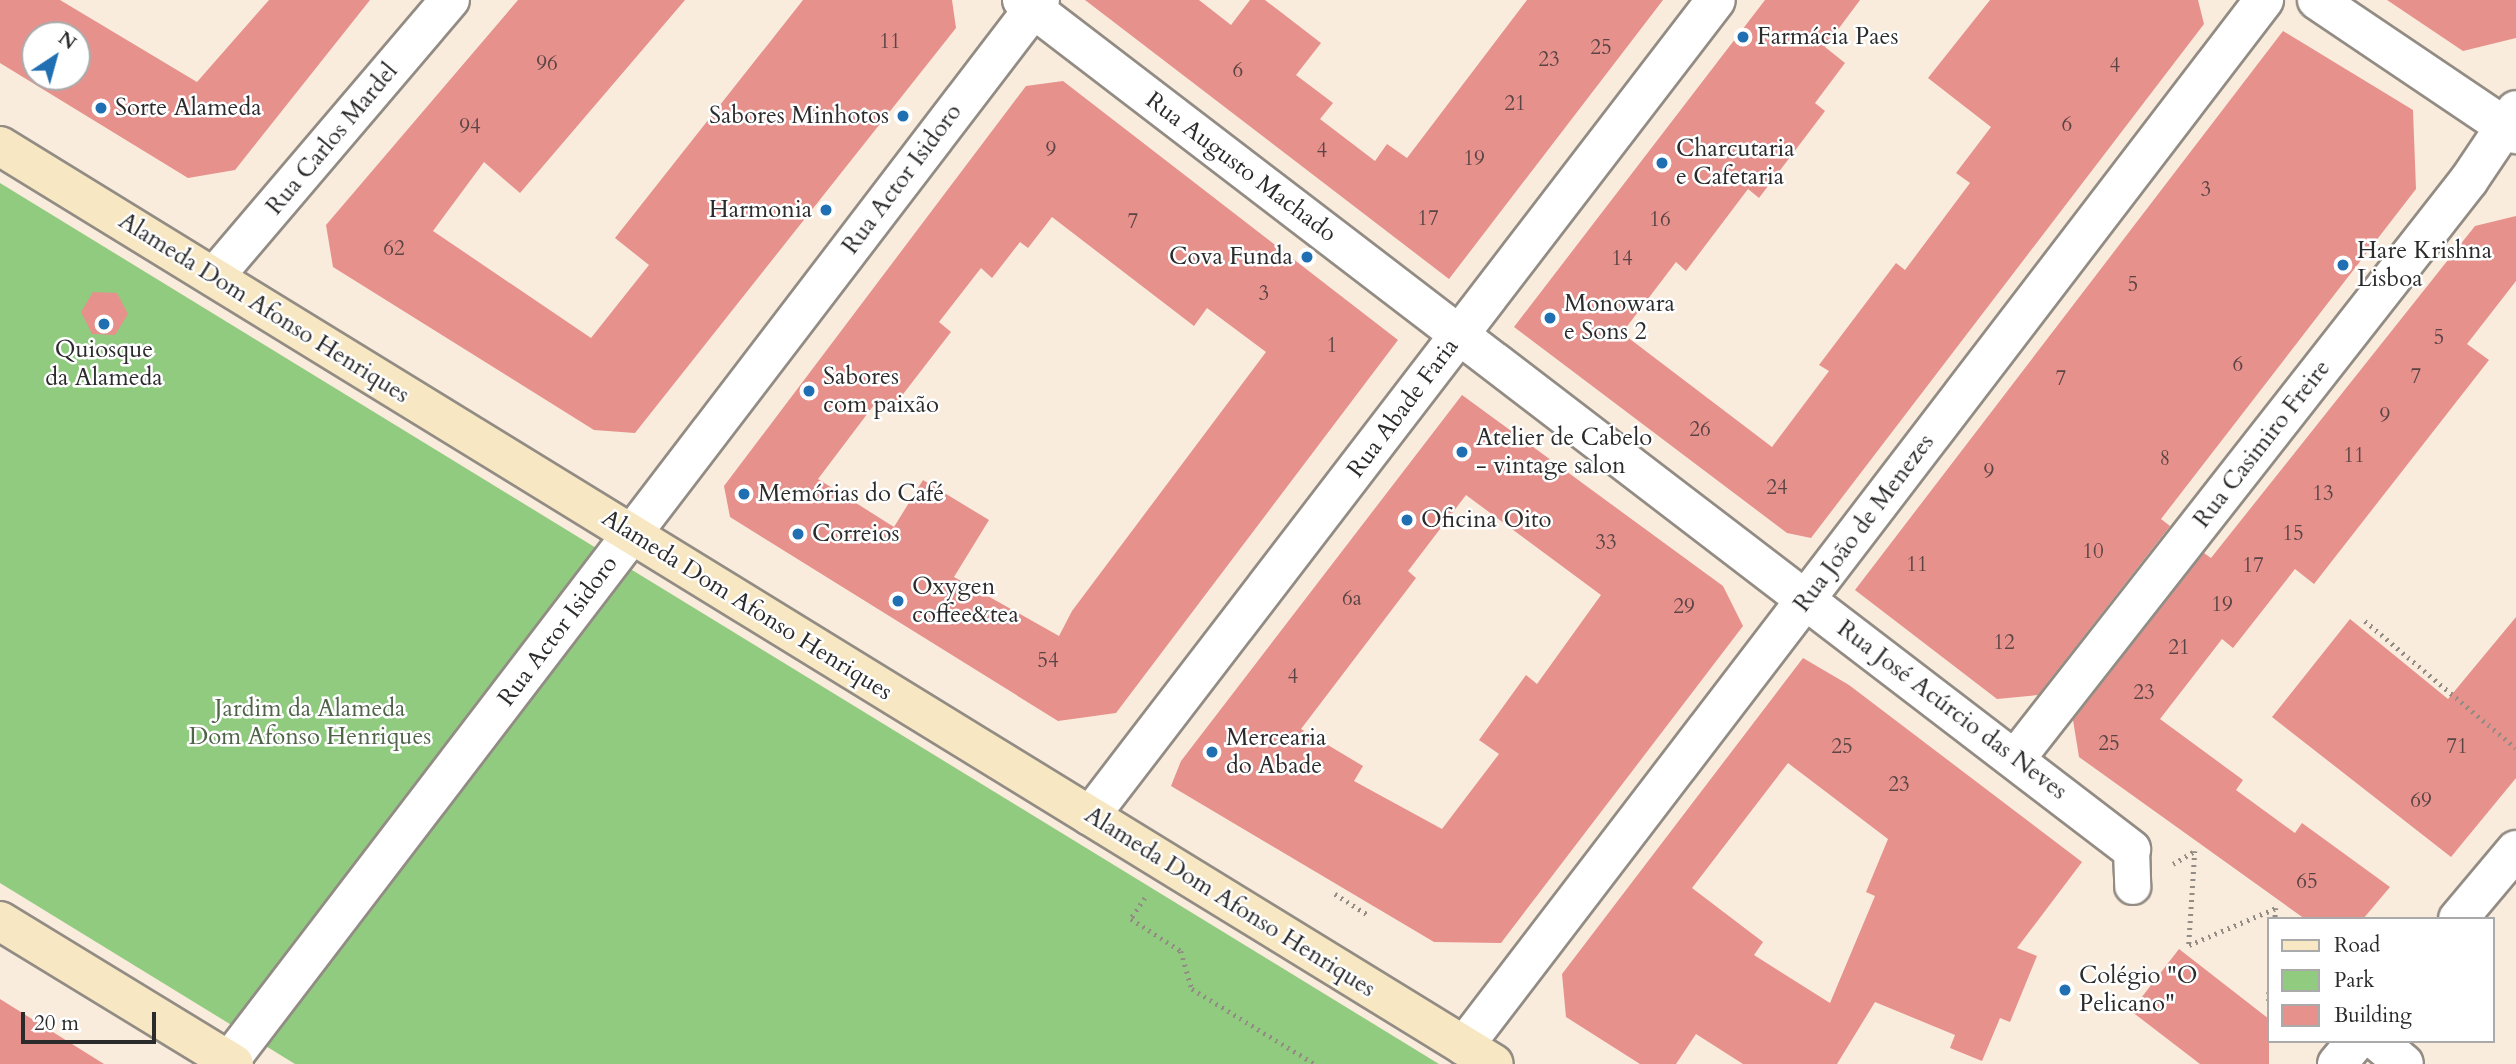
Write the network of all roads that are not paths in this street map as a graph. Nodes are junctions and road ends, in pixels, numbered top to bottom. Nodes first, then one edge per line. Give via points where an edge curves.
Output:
1 (450, 0) edge
2 (1716, 0) edge
3 (2264, 0) edge
4 (2317, 0) edge
5 (1032, 3) edge
6 (2512, 123) edge
7 (0, 146) edge
8 (214, 277) junction
9 (1460, 334) junction
10 (632, 534) junction
11 (1807, 599) junction
12 (2016, 758) junction
13 (1090, 816) junction
14 (2516, 850) edge
15 (2132, 868) road end
16 (2460, 917) edge
17 (0, 921) edge
18 (2354, 1043) edge
19 (2379, 1043) edge
20 (1479, 1055) edge
21 (230, 1063) edge
22 (2337, 1064) edge
23 (2404, 1064) edge

1 - 8 street, Rua Carlos Mardel
2 - 9 street, Rua Abade Faria
3 - 11 street, Rua João de Menezes
4 - 6 street
5 - 9 street, Rua Augusto Machado
5 - 10 street, Rua Actor Isidoro
6 - 12 street, Rua Casimiro Freire
7 - 8 main road, Alameda Dom Afonso Henriques
8 - 10 main road, Alameda Dom Afonso Henriques
9 - 11 street, Rua José Acúrcio das Neves
9 - 13 street, Rua Abade Faria
10 - 13 main road, Alameda Dom Afonso Henriques
10 - 21 street, Rua Actor Isidoro
11 - 12 street, Rua José Acúrcio das Neves
11 - 20 street, Rua João de Menezes
12 - 15 street, Rua José Acúrcio das Neves
13 - 20 main road, Alameda Dom Afonso Henriques
14 - 16 street
17 - 21 main road
18 - 22 street
19 - 23 street

